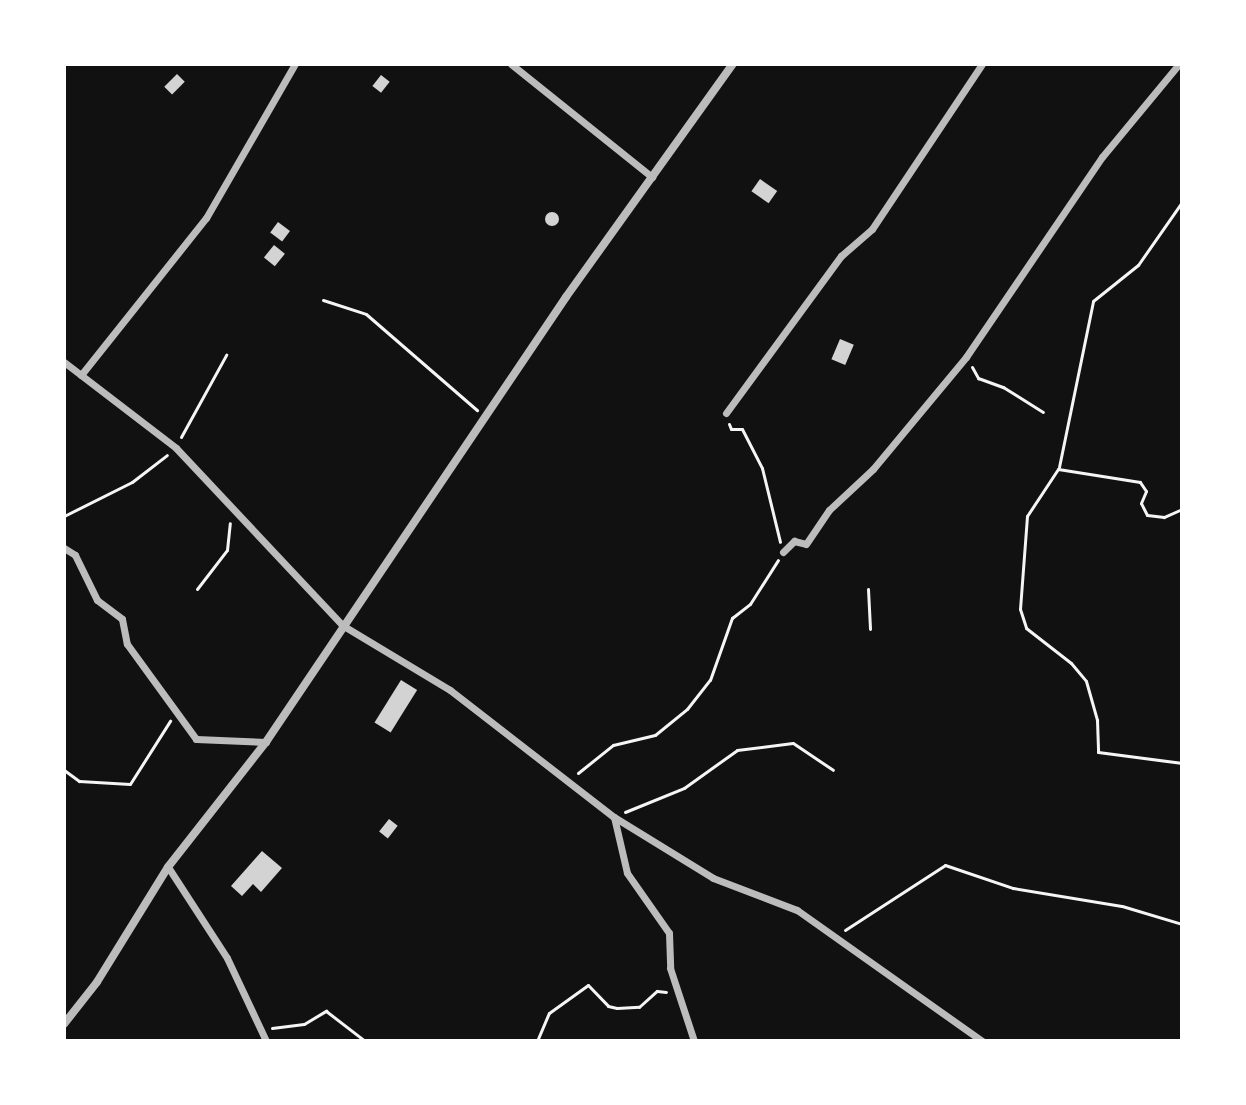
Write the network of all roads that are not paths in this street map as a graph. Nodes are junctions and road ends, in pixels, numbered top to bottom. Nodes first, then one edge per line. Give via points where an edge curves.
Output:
1 (295, 64) edge
2 (511, 64) edge
3 (733, 64) edge
4 (982, 64) edge
5 (1179, 64) edge
6 (652, 177) junction
7 (64, 362) edge
8 (81, 375) junction
9 (726, 413) road end
10 (64, 548) edge
11 (783, 552) road end
12 (342, 625) junction
13 (266, 742) junction
14 (614, 817) junction
15 (168, 867) junction
16 (64, 1024) edge
17 (266, 1041) edge
18 (694, 1041) edge
19 (982, 1041) edge

1 - 8 street via 206,218
2 - 6 street
3 - 6 street
4 - 9 street via 872,229 841,256
5 - 11 street via 1102,157 966,357 943,377 873,469 829,510 806,544 794,541
6 - 12 street
7 - 8 street
8 - 12 street via 176,448
10 - 13 street via 75,555 97,600 122,619 127,644 196,739
12 - 13 street
12 - 14 street via 450,690
13 - 15 street
14 - 18 street via 627,873 669,933 670,968
14 - 19 street via 713,878 797,910
15 - 16 street via 97,982
15 - 17 street via 227,958

